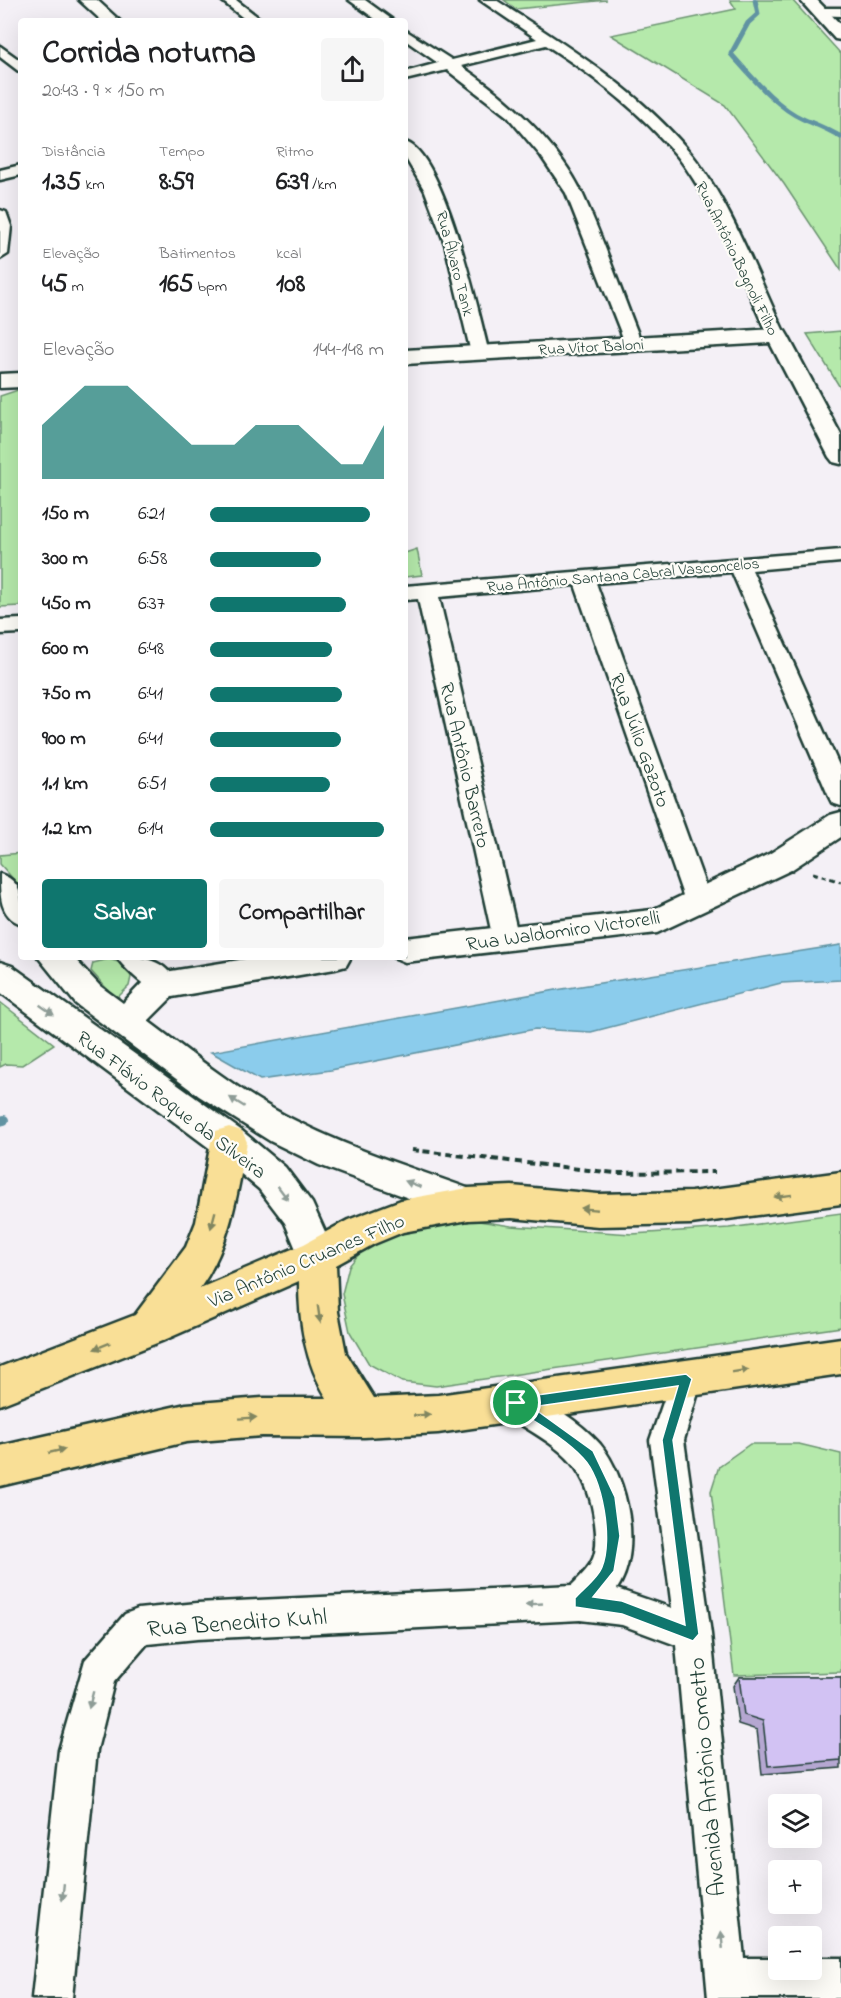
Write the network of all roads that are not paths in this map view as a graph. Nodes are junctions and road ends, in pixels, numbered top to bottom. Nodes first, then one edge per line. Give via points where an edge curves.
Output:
1 (87, 0) edge
2 (228, 0) edge
3 (357, 0) edge
4 (487, 0) edge
5 (814, 6) edge
6 (841, 12) edge
7 (108, 18) edge
8 (252, 18) edge
9 (383, 18) edge
10 (841, 35) edge
11 (408, 36) edge
12 (550, 40) junction
13 (0, 50) edge
14 (450, 65) junction
15 (18, 66) edge
16 (408, 75) edge
17 (408, 150) edge
18 (18, 171) edge
19 (0, 175) edge
20 (0, 214) edge
21 (0, 254) edge
22 (777, 336) junction
23 (633, 344) junction
24 (480, 352) junction
25 (408, 357) edge
26 (18, 380) edge
27 (0, 381) edge
28 (841, 457) edge
29 (841, 556) edge
30 (739, 564) junction
31 (584, 578) junction
32 (416, 592) edge
33 (18, 626) edge
34 (0, 627) edge
35 (841, 797) edge
36 (841, 823) edge
37 (0, 886) edge
38 (698, 901) junction
39 (18, 908) edge
40 (506, 939) junction
41 (408, 950) edge
42 (65, 960) edge
43 (134, 960) edge
44 (313, 960) edge
45 (0, 975) edge
46 (165, 985) junction
47 (126, 1022) junction
48 (229, 1142) junction
49 (841, 1188) edge
50 (468, 1204) junction
51 (317, 1256) junction
52 (148, 1328) junction
53 (841, 1356) edge
54 (686, 1379) junction
55 (0, 1386) edge
56 (516, 1403) junction
57 (364, 1418) junction
58 (0, 1466) edge
59 (580, 1602) junction
60 (693, 1634) junction
61 (841, 1977) edge
62 (727, 1988) edge
63 (51, 1998) edge

1 - 7 street
2 - 8 street
3 - 9 street
4 - 12 street, Rua Antônio Bagnoli Filho
5 - 6 street
5 - 10 street
11 - 14 street
12 - 14 street
12 - 22 street, Rua Antônio Bagnoli Filho via 629,99 684,155 710,194
13 - 15 street
14 - 16 street
14 - 23 street via 513,114 574,192
17 - 24 street, Rua Álvaro Tank via 441,207
18 - 19 street
20 - 21 street
22 - 23 street, Rua Vítor Baloni
22 - 28 street, Rua Antônio Bagnoli Filho
23 - 24 street, Rua Vítor Baloni
24 - 25 street, Rua Vítor Baloni
26 - 27 street
29 - 30 street, Rua Antônio Santana Cabral Vasconcelos
30 - 31 street, Rua Antônio Santana Cabral Vasconcelos
30 - 35 street
31 - 32 street, Rua Antônio Santana Cabral Vasconcelos
31 - 38 street, Rua Júlio Gazoto
32 - 40 street, Rua Antônio Barreto
33 - 34 street
36 - 38 street, Rua Waldomiro Victorelli via 780,862
37 - 39 street
38 - 40 street, Rua Waldomiro Victorelli via 657,921
40 - 41 street, Rua Waldomiro Victorelli
42 - 47 street, Rua Flávio Roque da Silveira via 88,995
43 - 46 street
44 - 46 street
45 -> 48 street, Rua Flávio Roque da Silveira
46 - 47 street
50 -> 47 street, Rua Flávio Roque da Silveira via 332,1154 282,1131 211,1086
48 -> 51 street, Rua Flávio Roque da Silveira via 272,1178 299,1214
48 -> 52 main road via 214,1222 201,1256
49 -> 50 main road, Via Antônio Cruanes Filho via 691,1208 598,1210 512,1202
50 - 51 main road, Via Antônio Cruanes Filho via 401,1216
51 - 52 main road, Via Antônio Cruanes Filho
51 -> 57 main road via 318,1301 331,1368
52 -> 55 main road, Via Antônio Cruanes Filho
54 -> 53 main road
54 - 56 main road
54 - 60 street, Avenida Antônio Ometto via 668,1440
57 -> 56 main road via 438,1414
56 - 59 street via 589,1455 608,1497 614,1536 608,1571
58 -> 57 main road via 186,1423 262,1417
59 - 60 street, Rua Benedito Kuhl via 622,1607
59 -> 63 street, Rua Benedito Kuhl via 138,1627 98,1673 78,1750
62 -> 60 street, Avenida Antônio Ometto
61 - 62 street

